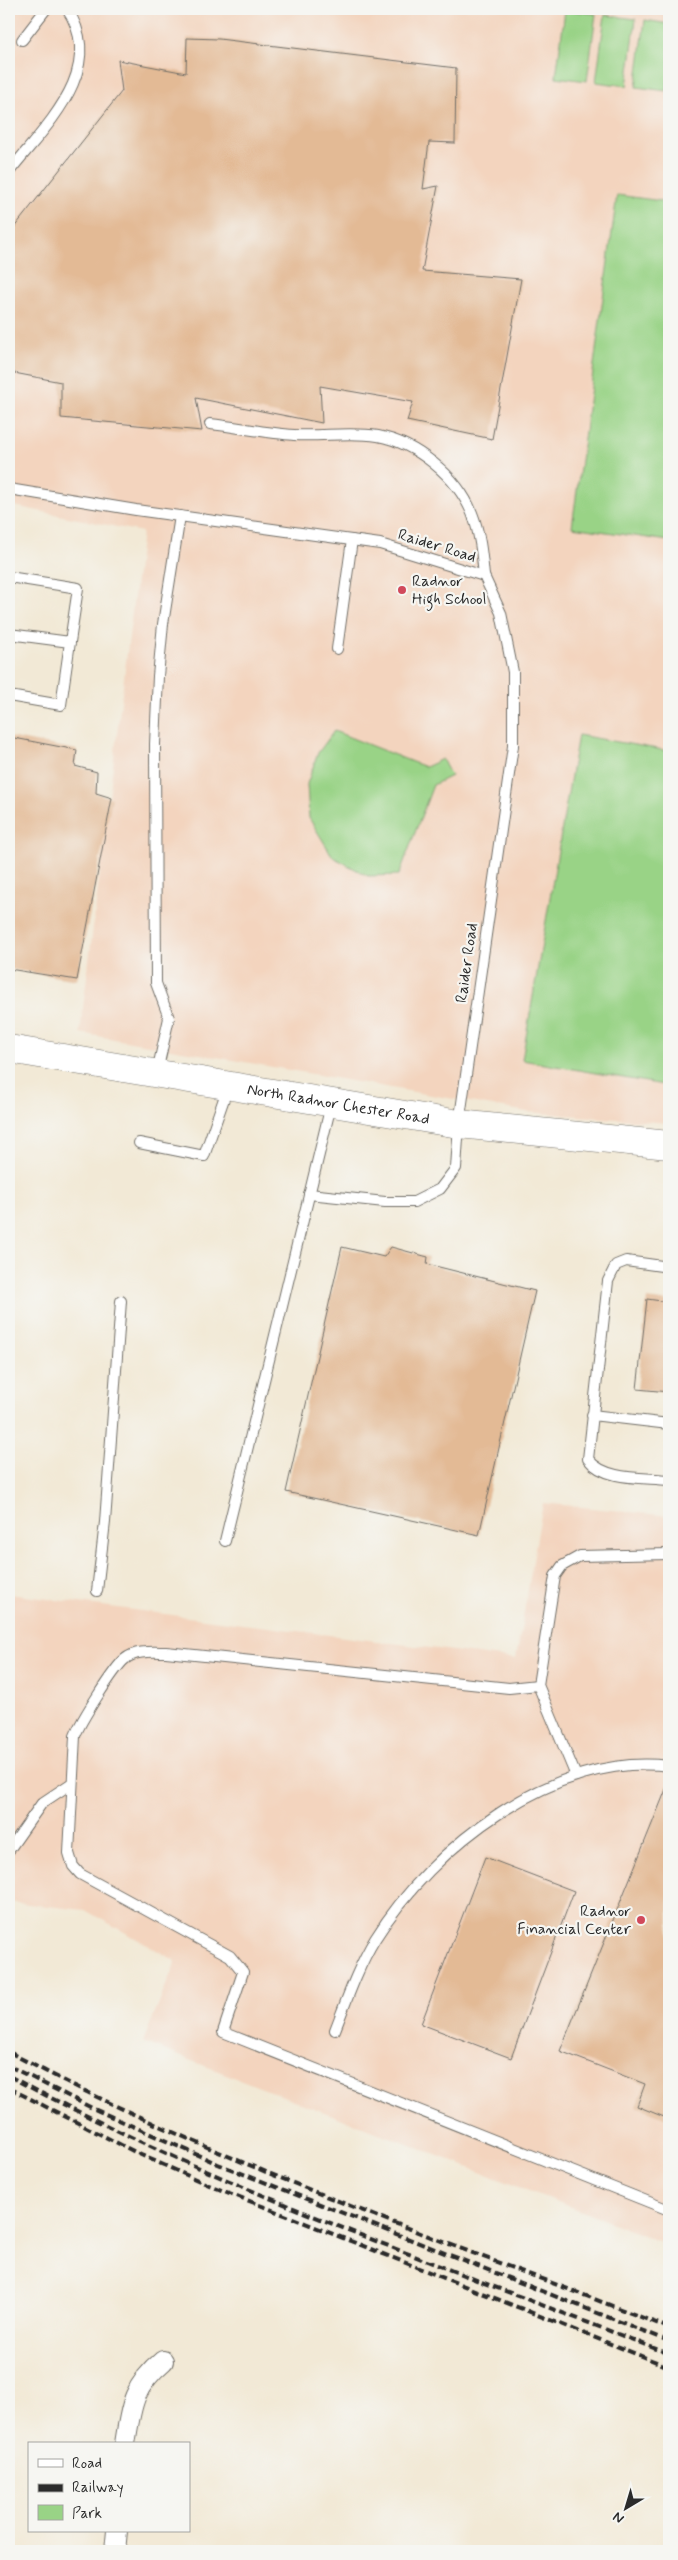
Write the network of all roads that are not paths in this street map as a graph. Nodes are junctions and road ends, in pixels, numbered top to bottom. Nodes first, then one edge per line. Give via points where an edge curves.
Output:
1 (46, 9) edge
2 (66, 9) edge
3 (22, 40) dead end
4 (9, 172) edge
5 (210, 424) dead end
6 (9, 489) edge
7 (180, 516) junction
8 (352, 540) junction
9 (484, 576) junction
10 (9, 577) edge
11 (9, 634) edge
12 (70, 642) junction
13 (337, 649) dead end
14 (9, 696) edge
15 (9, 1049) edge
16 (156, 1075) junction
17 (228, 1087) junction
18 (331, 1104) junction
19 (459, 1124) junction
20 (139, 1143) dead end
21 (669, 1145) edge
22 (309, 1194) junction
23 (669, 1267) edge
24 (121, 1301) dead end
25 (592, 1415) junction
26 (669, 1424) edge
27 (669, 1480) edge
28 (225, 1540) dead end
29 (669, 1554) edge
30 (97, 1591) dead end
31 (538, 1684) junction
32 (669, 1766) edge
33 (576, 1776) junction
34 (72, 1783) junction
35 (9, 1850) edge
36 (335, 2030) dead end
37 (669, 2210) edge
38 (162, 2361) dead end
39 (125, 2442) edge
40 (116, 2532) edge
41 (115, 2551) edge

1 - 3 lane
2 - 4 lane via 76,22 81,49 78,73 68,96
5 - 9 lane via 295,435 378,436 416,450 447,474 471,512 479,538
6 - 7 lane, Raider Road
7 - 8 lane, Raider Road
7 - 16 lane via 163,624 155,744 156,983 169,1018
8 - 9 lane, Raider Road via 380,544
8 - 13 lane
9 - 19 lane, Raider Road via 501,613 513,672 513,746
10 - 12 lane via 78,588
11 - 12 lane
12 - 14 lane via 61,705
15 - 16 main road, North Radnor Chester Road
16 - 17 main road, North Radnor Chester Road
17 - 18 main road, North Radnor Chester Road
17 - 20 lane via 204,1156
18 - 19 main road, North Radnor Chester Road
18 - 22 lane
19 - 21 main road, North Radnor Chester Road
19 - 22 lane, Raider Road via 456,1168 440,1189 414,1202
22 - 28 lane
23 - 25 lane via 626,1261 616,1265 608,1281
24 - 30 lane
25 - 26 lane
25 - 27 lane via 588,1459 594,1467 612,1474
29 - 31 lane via 580,1556 562,1566 555,1576
31 - 33 lane
31 - 34 lane via 509,1688 141,1652 125,1659 80,1722 74,1736
32 - 33 lane via 613,1767
33 - 36 lane via 543,1789 485,1824 439,1861 420,1881 364,1959
34 - 35 lane via 42,1803
34 - 37 lane via 69,1853 80,1874 230,1956 243,1972 224,2032
38 - 39 street via 150,2372 132,2401
40 - 41 street

